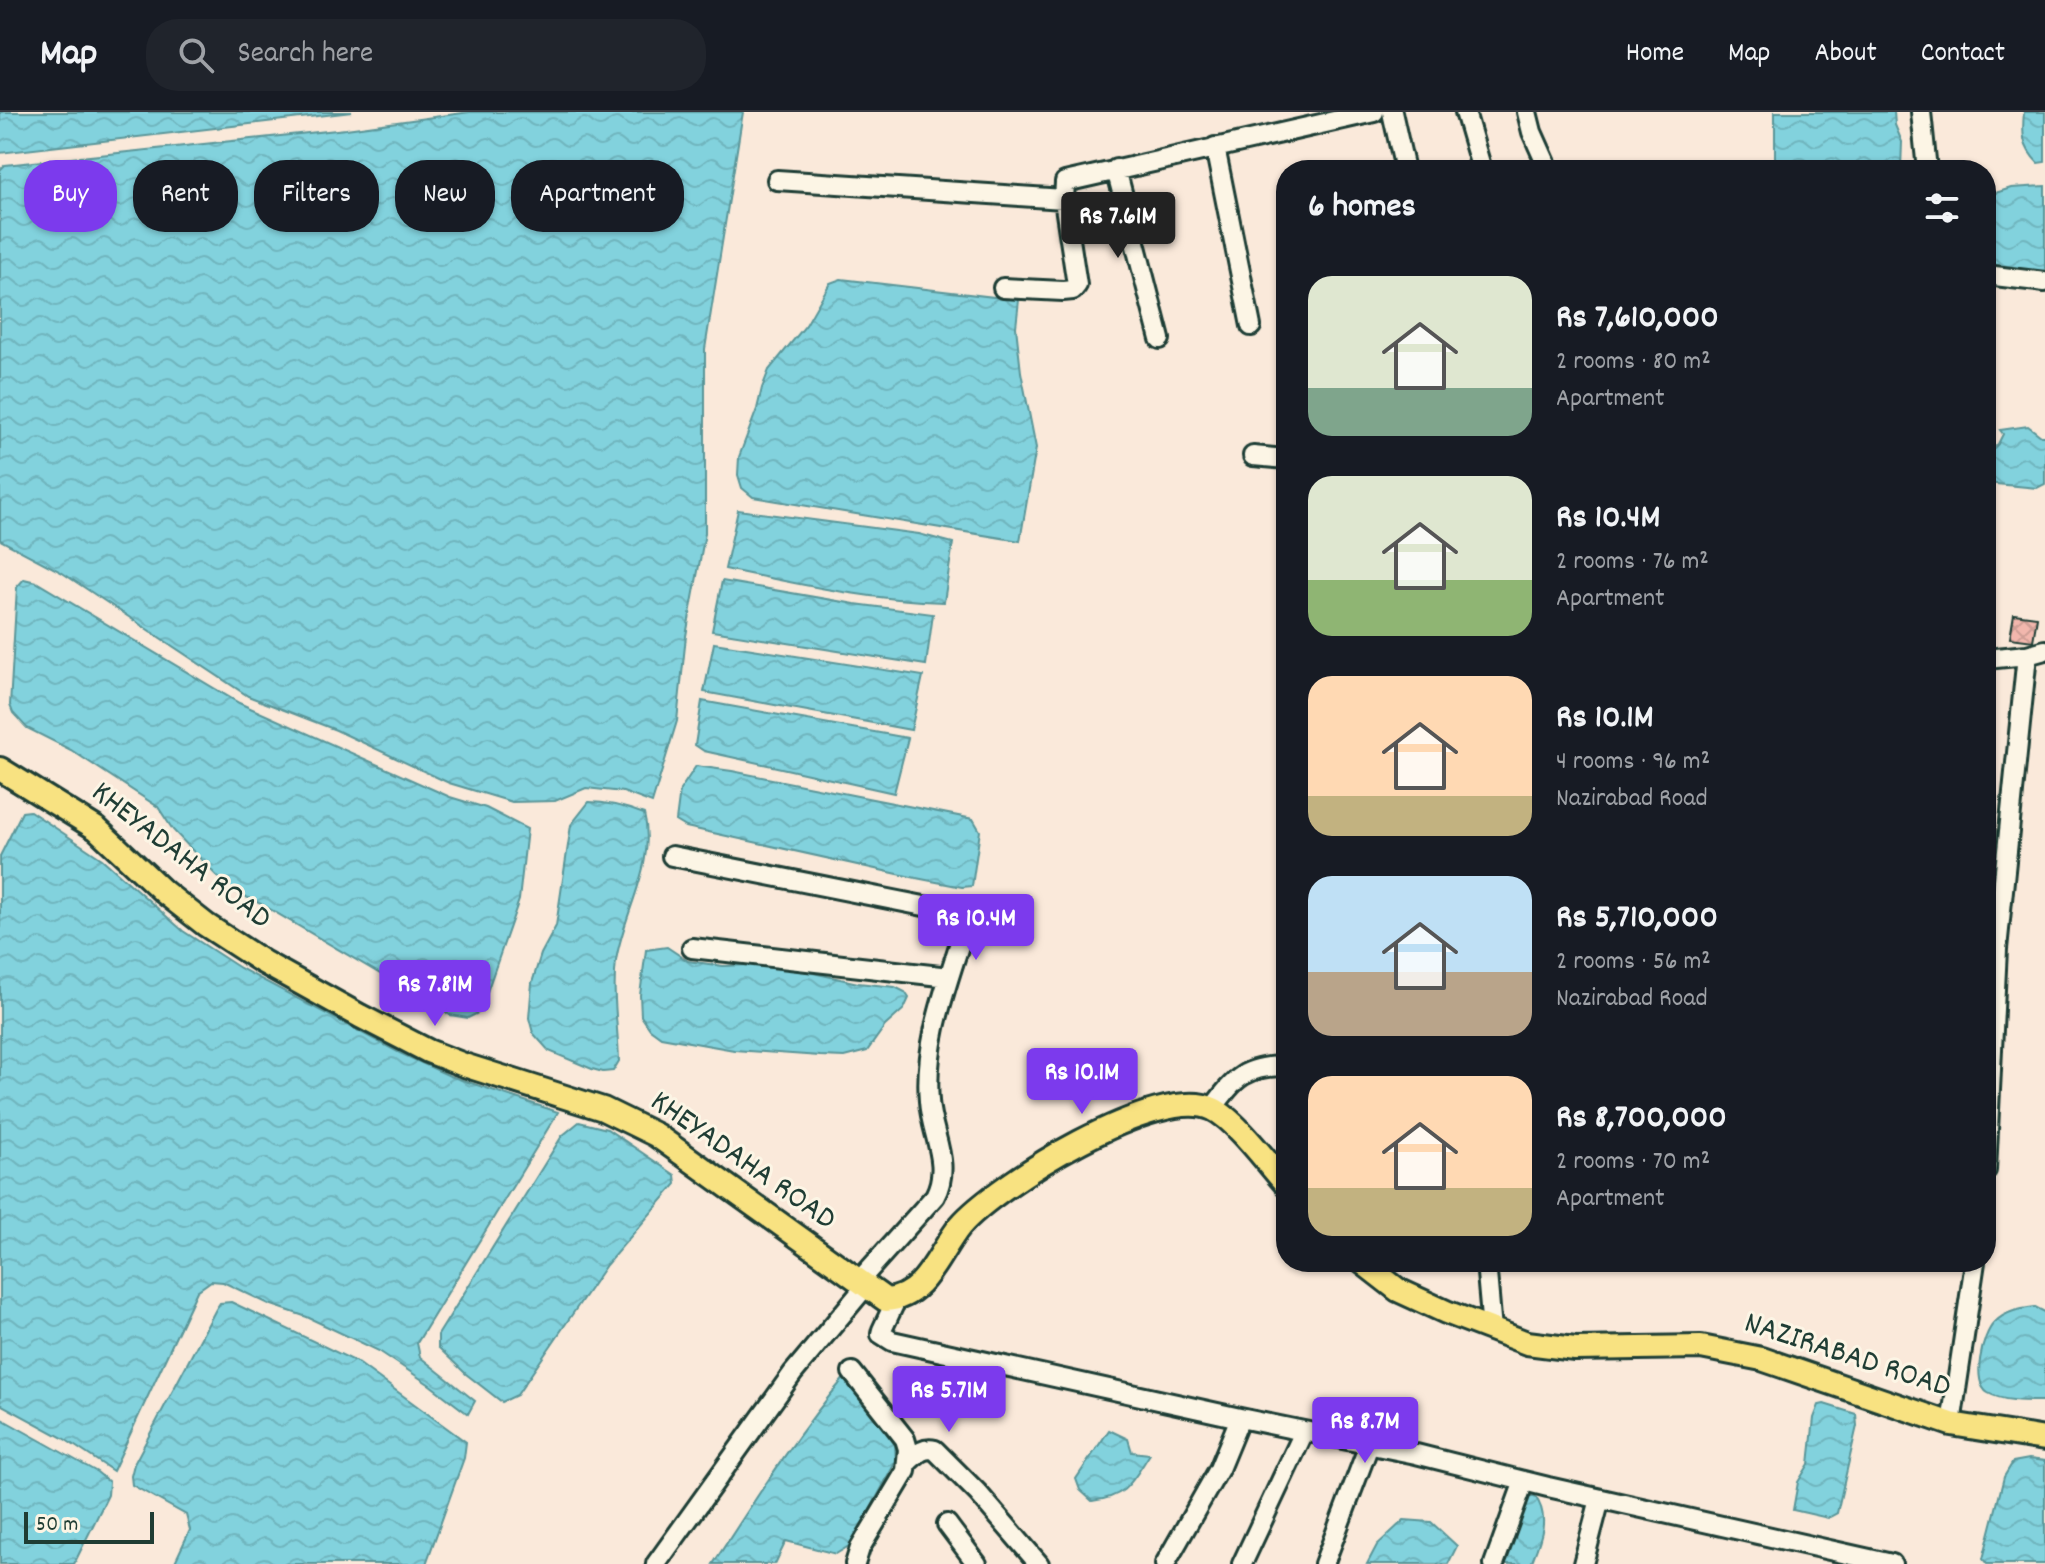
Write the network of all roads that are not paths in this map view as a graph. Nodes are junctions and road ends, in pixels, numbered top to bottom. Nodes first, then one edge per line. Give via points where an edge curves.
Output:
1 (1374, 112) edge
2 (1392, 112) edge
3 (1465, 112) edge
4 (1527, 112) edge
5 (1921, 112) edge
6 (1289, 121) edge
7 (1215, 147) junction
8 (1403, 160) edge
9 (1479, 160) edge
10 (1545, 160) edge
11 (1926, 160) edge
12 (1116, 169) junction
13 (777, 180) dead end
14 (1064, 199) junction
15 (1996, 276) edge
16 (2045, 282) edge
17 (1003, 288) dead end
18 (1251, 326) dead end
19 (1160, 339) dead end
20 (1253, 456) dead end
21 (1276, 458) edge
22 (2036, 653) edge
23 (1996, 658) edge
24 (0, 769) edge
25 (672, 856) dead end
26 (1996, 864) edge
27 (2006, 864) junction
28 (1996, 925) edge
29 (692, 948) dead end
30 (949, 977) junction
31 (1276, 1067) edge
32 (1212, 1109) junction
33 (1276, 1173) edge
34 (1375, 1272) edge
35 (1487, 1272) edge
36 (1974, 1272) edge
37 (876, 1293) junction
38 (1492, 1330) junction
39 (852, 1372) dead end
40 (1240, 1418) junction
41 (1951, 1424) junction
42 (1304, 1432) junction
43 (2045, 1439) edge
44 (1369, 1445) junction
45 (908, 1462) junction
46 (1524, 1481) junction
47 (1600, 1499) junction
48 (947, 1524) dead end
49 (656, 1564) edge
50 (855, 1564) edge
51 (977, 1564) edge
52 (1039, 1564) edge
53 (1165, 1564) edge
54 (1242, 1564) edge
55 (1324, 1564) edge
56 (1494, 1564) edge
57 (1583, 1564) edge
58 (1892, 1564) edge

1 - 6 street
2 - 8 street
3 - 9 street
4 - 10 street
5 - 11 street
6 - 7 street
7 - 12 street
7 - 18 street
12 - 14 street via 1065,182
12 - 19 street
13 - 14 street
14 - 17 street via 1077,285 1063,291
15 - 16 street
20 - 21 street
22 - 23 street
22 - 27 street
24 - 37 main road, KHEYADAHA ROAD via 97,829 164,892 263,962 428,1051 603,1109 656,1135
25 - 30 street via 954,912 964,922
26 - 27 street
27 - 28 street
29 - 30 street
30 - 37 street via 929,1068 941,1183
31 - 32 street via 1250,1069
32 - 33 main road
32 - 37 main road via 1194,1105 1140,1115 1045,1162 1006,1186 960,1226 936,1264 905,1297
34 - 38 main road, NAZIRABAD ROAD via 1398,1290
35 - 38 street
36 - 41 street
37 - 40 street via 881,1334 892,1341
37 - 49 street via 793,1373
38 - 41 main road, NAZIRABAD ROAD via 1550,1348 1672,1346 1730,1352
39 - 45 street via 905,1439
40 - 42 street
40 - 53 street via 1219,1469
41 - 43 main road, NAZIRABAD ROAD
42 - 44 street
42 - 54 street
44 - 46 street
44 - 55 street
45 - 50 street
45 - 52 street via 920,1451 935,1450
46 - 47 street
46 - 56 street
47 - 57 street
47 - 58 street
48 - 51 street

